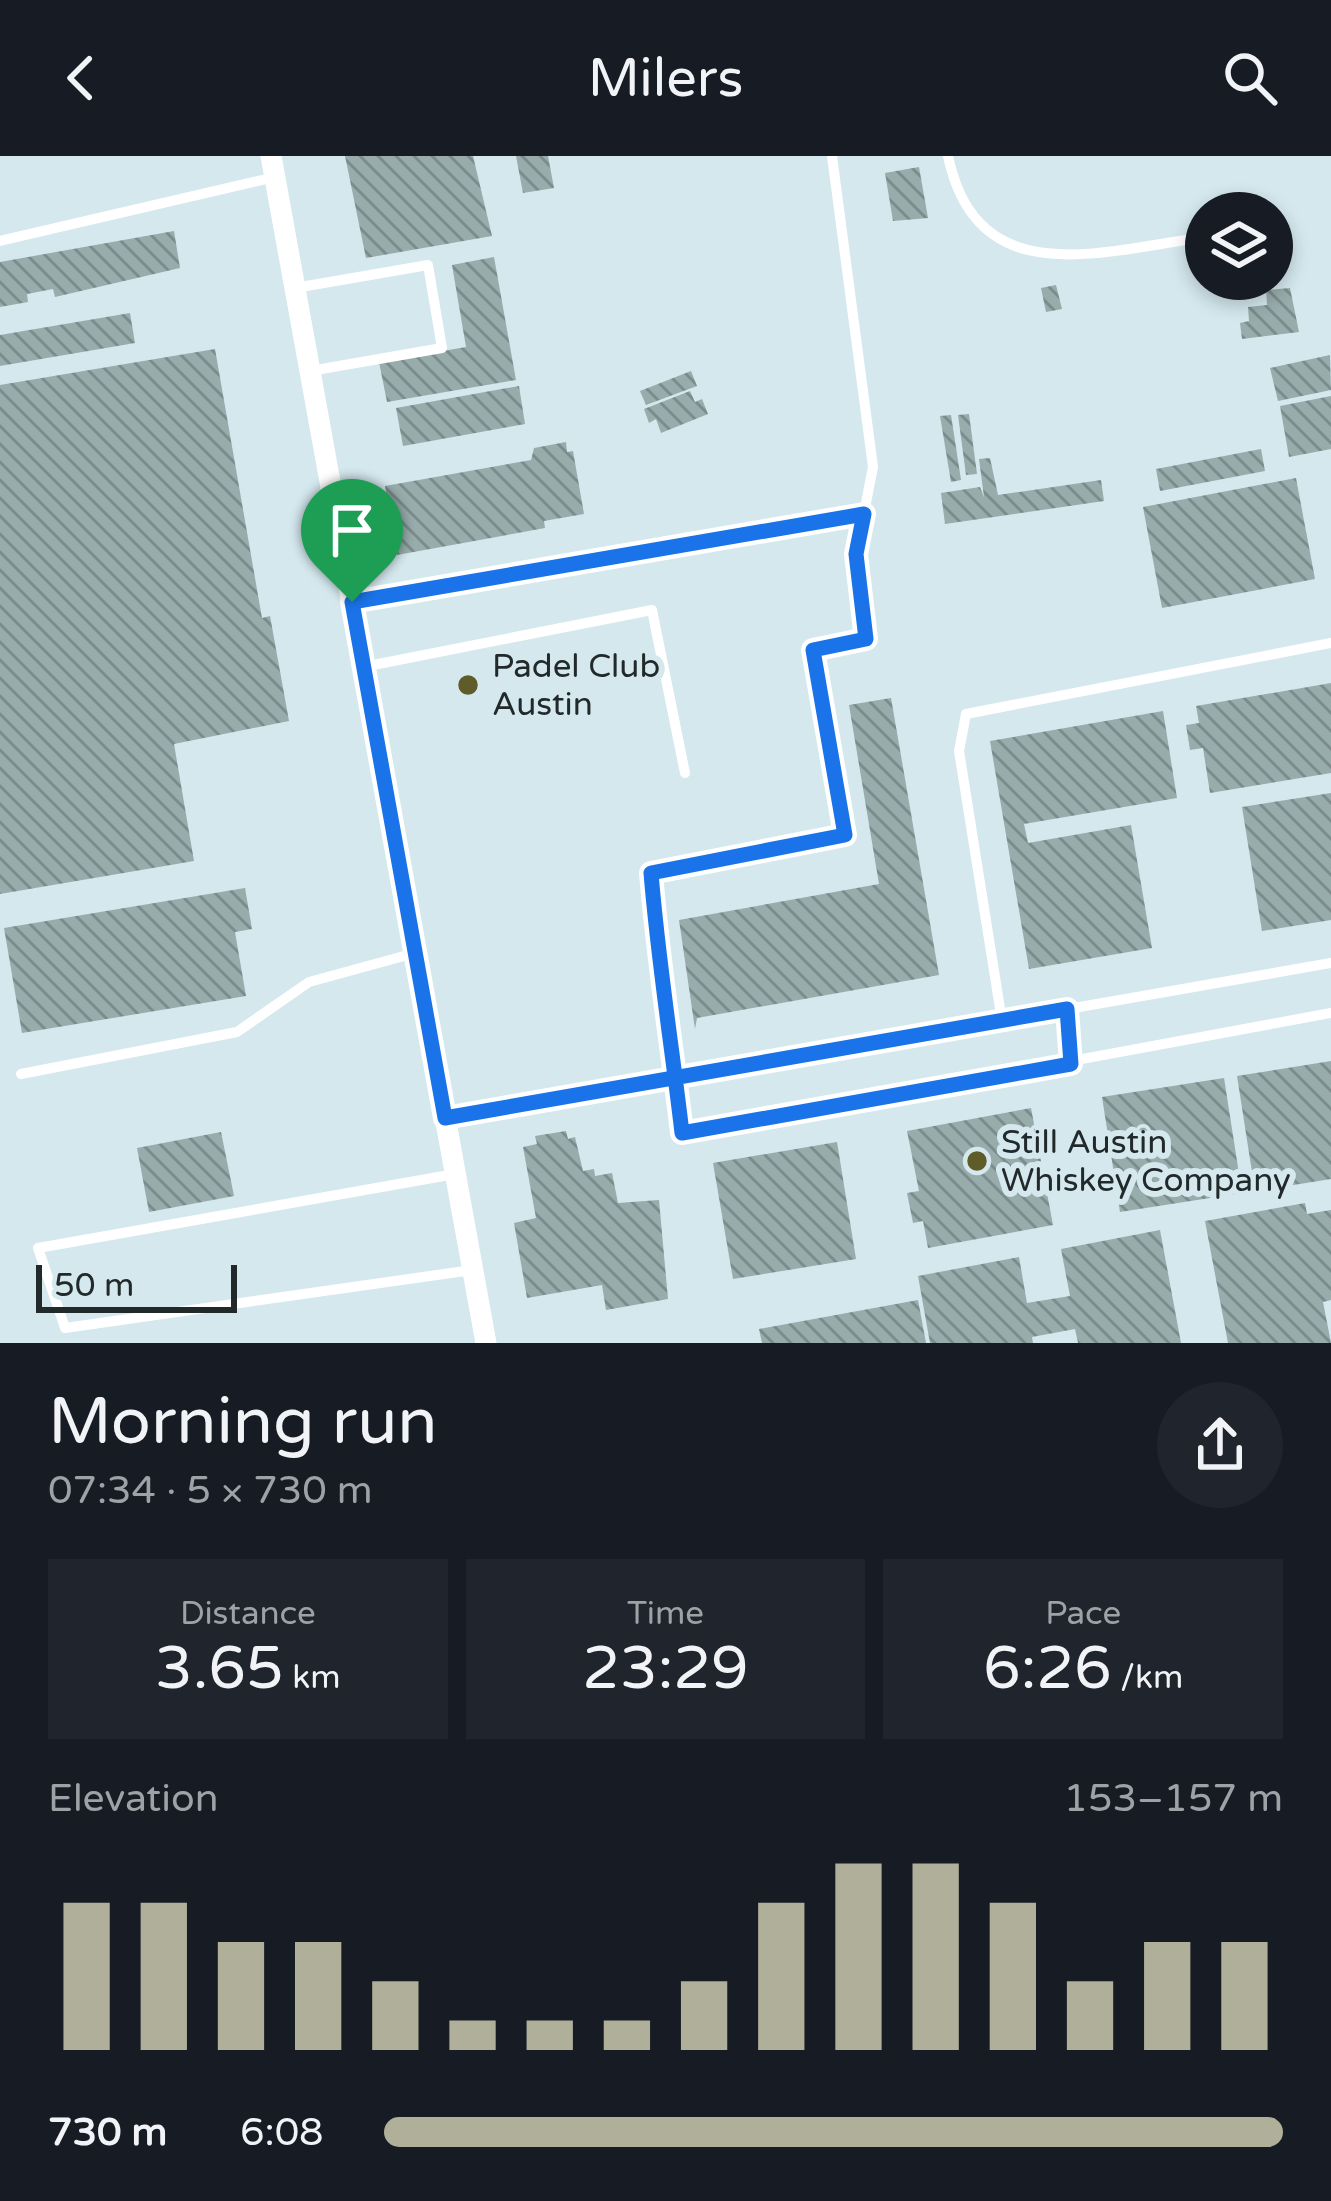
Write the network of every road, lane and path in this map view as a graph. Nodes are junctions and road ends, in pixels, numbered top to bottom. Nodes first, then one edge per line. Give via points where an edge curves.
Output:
1 (832, 156) edge
2 (948, 156) edge
3 (273, 166) edge
4 (1185, 239) edge
5 (0, 242) edge
6 (295, 288) junction
7 (310, 371) junction
8 (864, 514) junction
9 (352, 602) junction
10 (1331, 643) edge
11 (364, 667) junction
12 (685, 773) dead end
13 (415, 953) junction
14 (1331, 963) edge
15 (1067, 1009) junction
16 (1331, 1013) edge
17 (1002, 1021) junction
18 (1071, 1064) junction
19 (21, 1074) dead end
20 (676, 1078) junction
21 (445, 1118) junction
22 (455, 1174) junction
23 (472, 1270) junction
24 (486, 1343) edge

1 - 8 lane via 873,467
2 - 4 lane via 974,223 996,242 1042,254
3 - 5 lane
3 - 6 street
6 - 7 street
6 - 7 lane via 428,265 442,348
7 - 9 street
8 - 9 lane
8 - 20 lane via 856,554 866,639 813,650 845,835 651,873
9 - 11 street
10 - 17 lane via 966,714 959,751
11 - 12 lane via 652,610
11 - 13 street
13 - 19 lane via 310,982 237,1032
13 - 21 street
14 - 15 lane
15 - 17 lane
15 - 18 lane
16 - 18 lane
17 - 20 lane
18 - 20 lane via 682,1133
20 - 21 lane
21 - 22 street
22 - 23 street
22 - 23 lane via 38,1248 65,1328
23 - 24 street

